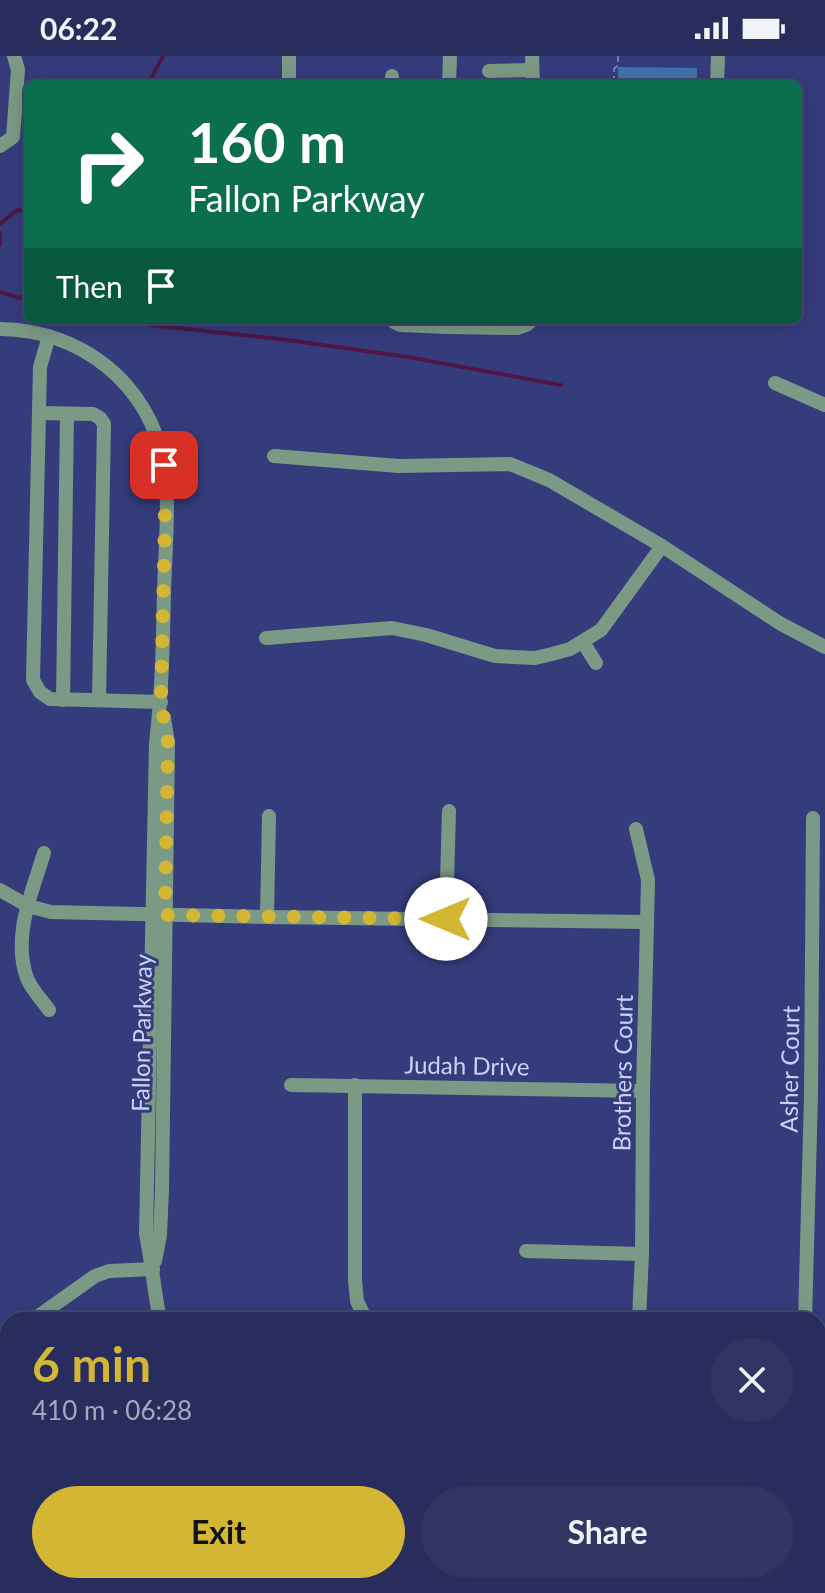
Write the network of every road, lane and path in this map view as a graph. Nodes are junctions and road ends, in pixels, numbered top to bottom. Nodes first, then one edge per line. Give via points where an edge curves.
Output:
1 (14, 56) edge
2 (289, 56) edge
3 (450, 56) edge
4 (618, 56) edge
5 (718, 56) edge
6 (533, 70) edge
7 (489, 71) dead end
8 (287, 80) edge
9 (449, 80) edge
10 (614, 80) edge
11 (717, 80) edge
12 (0, 146) edge
13 (398, 324) edge
14 (446, 324) edge
15 (524, 324) edge
16 (0, 329) edge
17 (49, 336) junction
18 (775, 383) dead end
19 (825, 405) edge
20 (40, 413) junction
21 (67, 414) junction
22 (274, 456) dead end
23 (662, 546) junction
24 (266, 638) dead end
25 (583, 642) junction
26 (825, 647) edge
27 (596, 663) dead end
28 (63, 700) junction
29 (99, 700) junction
30 (161, 702) junction
31 (449, 811) dead end
32 (269, 816) dead end
33 (813, 818) dead end
34 (636, 829) dead end
35 (44, 853) dead end
36 (0, 890) edge
37 (28, 906) junction
38 (159, 914) junction
39 (267, 917) junction
40 (446, 919) junction
41 (647, 922) junction
42 (49, 1010) dead end
43 (291, 1085) dead end
44 (355, 1085) junction
45 (643, 1091) junction
46 (818, 1096) edge
47 (526, 1251) dead end
48 (642, 1254) junction
49 (153, 1269) junction
50 (44, 1312) edge
51 (158, 1312) edge
52 (362, 1312) edge
53 (639, 1312) edge
54 (805, 1312) edge

1 - 12 street via 18,70 13,137
2 - 8 street
3 - 9 street
4 - 10 path
5 - 11 street
6 - 7 street
13 - 14 street
14 - 15 street
16 - 17 street, Fallon Parkway
17 - 20 street via 40,367
17 - 30 street, Fallon Parkway via 75,345 123,381 157,437 166,493
18 - 19 street
20 - 21 street
20 - 28 street via 33,680 50,699
21 - 28 street
21 - 29 street via 93,414 104,424
22 - 23 street via 399,466 510,464 549,480
23 - 25 street via 601,630
23 - 26 street
24 - 25 street via 392,628 495,656 535,658
25 - 27 street
28 - 29 street
29 - 30 street
30 - 38 street, Fallon Parkway via 168,743
31 - 40 street
32 - 39 street
33 - 46 street, Asher Court
34 - 41 street, Brothers Court via 648,880
35 - 37 street
36 - 37 street
37 - 38 street via 51,912
37 - 42 street via 21,954 28,980
38 - 39 street
38 - 49 street, Fallon Parkway via 160,1235
39 - 40 street
40 - 41 street
41 - 45 street, Brothers Court
43 - 44 street, Judah Drive
44 - 45 street, Judah Drive
44 - 52 street via 355,1280
45 - 48 street, Brothers Court
46 - 54 street, Asher Court
47 - 48 street
48 - 53 street, Brothers Court
49 - 50 street via 95,1276
49 - 51 street, Fallon Parkway

